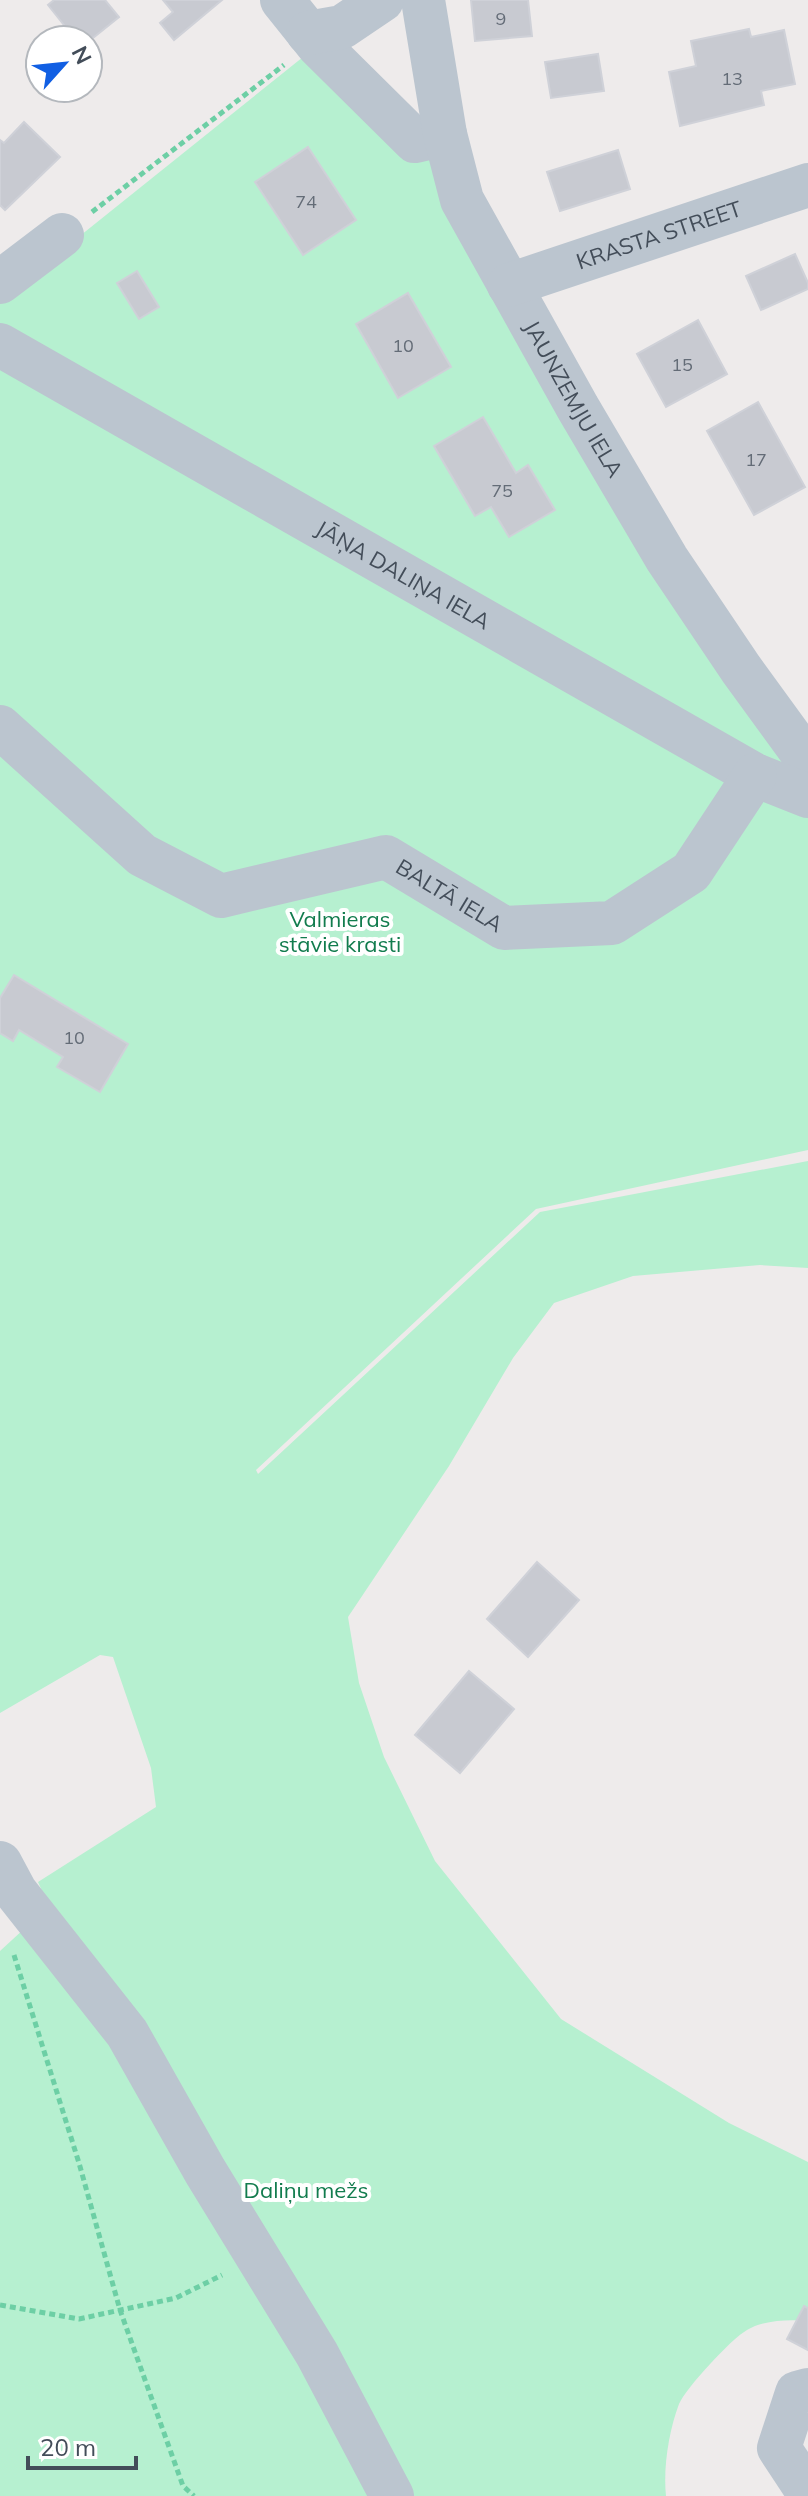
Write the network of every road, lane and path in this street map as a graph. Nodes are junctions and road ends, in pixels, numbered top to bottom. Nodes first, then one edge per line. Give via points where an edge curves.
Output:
1 (382, 0) edge
2 (423, 0) edge
3 (302, 24) edge
4 (445, 134) junction
5 (808, 185) edge
6 (62, 235) joint
7 (0, 282) edge
8 (509, 285) junction
9 (0, 345) edge
10 (0, 727) edge
11 (808, 761) edge
12 (755, 775) junction
13 (808, 796) edge
14 (0, 1863) edge
15 (11, 1945) dead end
16 (258, 2257) junction
17 (0, 2305) edge
18 (120, 2310) junction
19 (808, 2390) edge
20 (808, 2492) edge
21 (194, 2496) edge
22 (392, 2496) edge

1 - 3 street via 342,27
2 - 4 street, JAUNZEMJU IELA
3 - 4 street via 415,141
3 - 6 path
4 - 8 street, JAUNZEMJU IELA via 462,200
5 - 8 street, KRASTA STREET
6 - 7 street
8 - 11 street, JAUNZEMJU IELA via 667,559
9 - 12 street, JĀŅA DALIŅA IELA
10 - 12 street, BALTĀ IELA via 142,855 221,896 386,857 504,928 612,923 691,872
12 - 13 street, JĀŅA DALIŅA IELA
14 - 16 street via 15,1891 127,2033
15 - 18 path
16 - 18 path via 176,2298
16 - 22 street via 317,2354
17 - 18 path via 79,2319
18 - 21 path via 183,2486
19 - 20 street via 797,2393 779,2448

